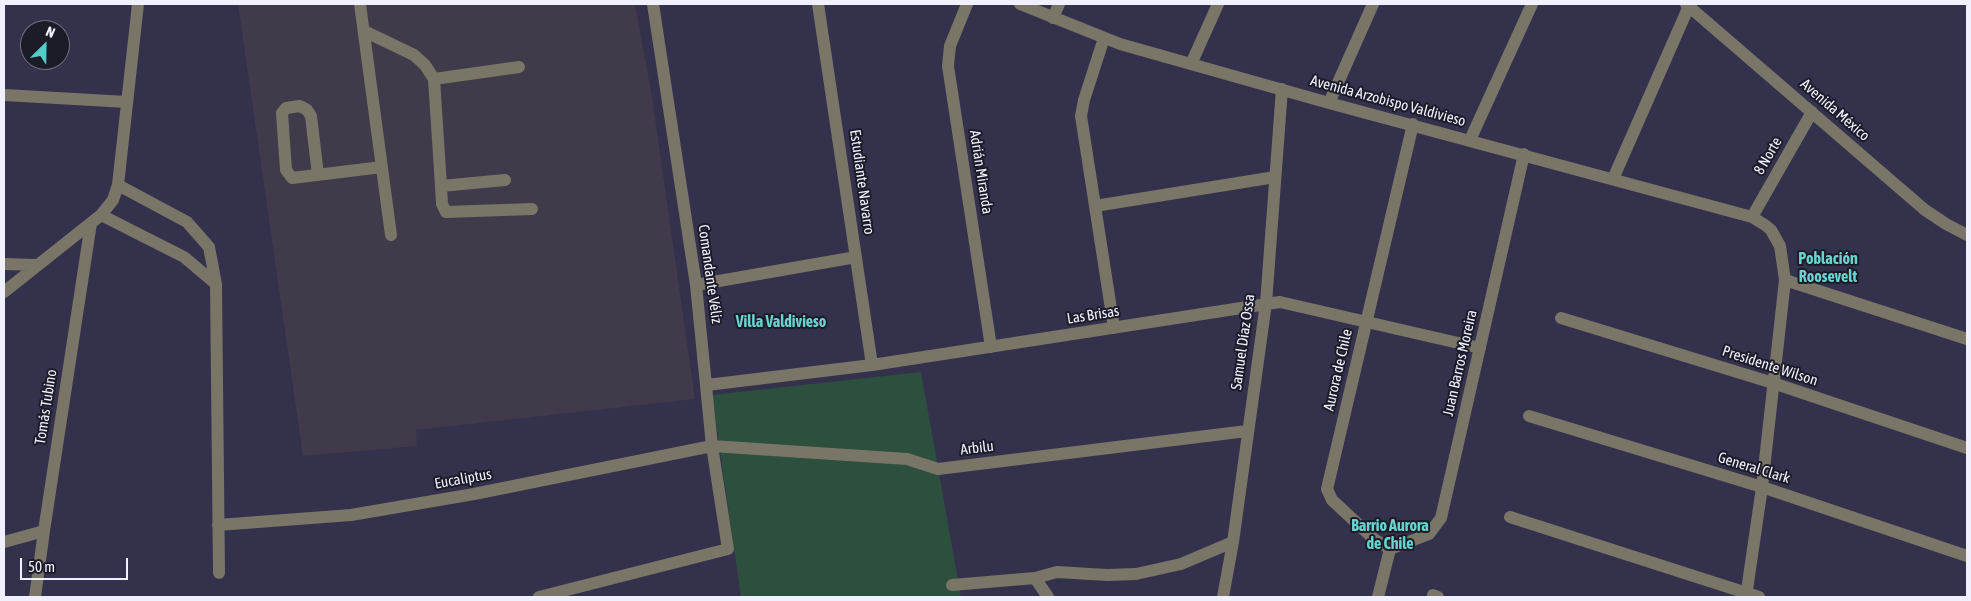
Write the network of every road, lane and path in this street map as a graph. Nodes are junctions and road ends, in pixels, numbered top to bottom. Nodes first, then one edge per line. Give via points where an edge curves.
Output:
1 (138, 4) edge
2 (360, 4) edge
3 (653, 4) edge
4 (818, 4) edge
5 (967, 4) edge
6 (1020, 4) edge
7 (1059, 4) edge
8 (1218, 4) edge
9 (1373, 4) edge
10 (1532, 4) edge
11 (1688, 5) edge
12 (1053, 18) junction
13 (364, 31) junction
14 (1104, 38) junction
15 (1191, 64) junction
16 (519, 67) dead end
17 (434, 79) junction
18 (1282, 89) junction
19 (4, 95) edge
20 (127, 102) junction
21 (1329, 103) junction
22 (1812, 112) junction
23 (1412, 124) junction
24 (1470, 140) junction
25 (1524, 154) junction
26 (382, 167) junction
27 (318, 175) junction
28 (1275, 176) junction
29 (1613, 179) junction
30 (505, 180) dead end
31 (118, 184) junction
32 (441, 186) junction
33 (1095, 206) junction
34 (532, 209) dead end
35 (1752, 217) junction
36 (96, 218) junction
37 (1967, 234) edge
38 (391, 235) dead end
39 (856, 257) junction
40 (4, 264) edge
41 (37, 266) junction
42 (1785, 280) junction
43 (216, 284) junction
44 (696, 285) junction
45 (4, 292) edge
46 (1266, 304) junction
47 (1561, 318) dead end
48 (1366, 321) junction
49 (1114, 328) junction
50 (1967, 338) edge
51 (991, 347) junction
52 (1480, 348) junction
53 (872, 365) junction
54 (1773, 383) junction
55 (707, 385) junction
56 (1529, 416) dead end
57 (1247, 431) junction
58 (712, 446) junction
59 (1967, 448) edge
60 (1762, 487) junction
61 (1510, 517) dead end
62 (218, 526) junction
63 (44, 531) junction
64 (4, 542) edge
65 (1234, 542) junction
66 (1390, 549) junction
67 (1967, 556) edge
68 (219, 573) dead end
69 (1035, 578) junction
70 (952, 584) dead end
71 (1746, 595) edge
72 (35, 597) edge
73 (539, 597) edge
74 (1048, 597) edge
75 (1223, 597) edge
76 (1378, 597) edge
77 (1759, 597) edge

1 - 20 street
2 - 13 street
3 - 44 street, Comandante Véliz
4 - 39 street, Estudiante Navarro
5 - 51 street, Adrián Miranda via 950,46 948,66
6 - 12 street, Avenida Arzobispo Valdivieso
7 - 12 street
8 - 15 street
9 - 21 street
10 - 24 street
11 - 22 street, Avenida México
11 - 29 street
12 - 14 street, Avenida Arzobispo Valdivieso
13 - 17 street via 414,55
13 - 26 street
14 - 15 street, Avenida Arzobispo Valdivieso
14 - 33 street via 1081,116
15 - 18 street, Avenida Arzobispo Valdivieso
16 - 17 street
17 - 32 street
18 - 21 street, Avenida Arzobispo Valdivieso
18 - 28 street, Samuel Díaz Ossa
19 - 20 street
20 - 31 street
21 - 23 street, Avenida Arzobispo Valdivieso
22 - 35 street, 8 Norte
22 - 37 street, Avenida México via 1925,210
23 - 24 street, Avenida Arzobispo Valdivieso
23 - 48 street, Aurora de Chile
24 - 25 street, Avenida Arzobispo Valdivieso
25 - 29 street, Avenida Arzobispo Valdivieso
25 - 52 street, Juan Barros Moreira
26 - 27 street
26 - 38 street
27 - 27 street via 292,178 286,170 282,113 286,108 300,106 310,116
28 - 33 street
28 - 46 street, Samuel Díaz Ossa
29 - 35 street, Avenida Arzobispo Valdivieso
30 - 32 street
31 - 36 street via 113,200
31 - 43 street via 187,222 209,247
32 - 34 street via 446,212
33 - 49 street
35 - 42 street via 1771,230 1776,238
36 - 41 street
36 - 43 street via 184,258
36 - 63 street, Tomás Tubino
39 - 44 street
39 - 53 street, Estudiante Navarro
40 - 41 street
41 - 45 street
42 - 50 street
42 - 54 street
43 - 62 street
44 - 55 street, Comandante Véliz
46 - 48 street, Las Brisas via 1280,302
46 - 49 street, Las Brisas
46 - 57 street, Samuel Díaz Ossa
47 - 54 street, Presidente Wilson
48 - 52 street, Las Brisas
48 - 66 street, Aurora de Chile via 1327,489 1329,496 1374,540
49 - 51 street, Las Brisas
51 - 53 street, Las Brisas
52 - 66 street, Juan Barros Moreira via 1441,518 1428,534
53 - 55 street, Las Brisas
54 - 59 street, Presidente Wilson
54 - 60 street
55 - 58 street, Comandante Véliz
56 - 60 street, General Clark
57 - 58 street, Arbilu via 938,469 907,459
57 - 65 street, Samuel Díaz Ossa
58 - 62 street, Eucaliptus via 351,515
58 - 73 street, Comandante Véliz via 728,549
60 - 67 street, General Clark
60 - 71 street
61 - 71 street
62 - 68 street
63 - 64 street
63 - 72 street, Tomás Tubino
65 - 69 street via 1181,564 1136,574 1057,572
65 - 75 street, Samuel Díaz Ossa
66 - 76 street
69 - 70 street
69 - 74 street
71 - 77 street

